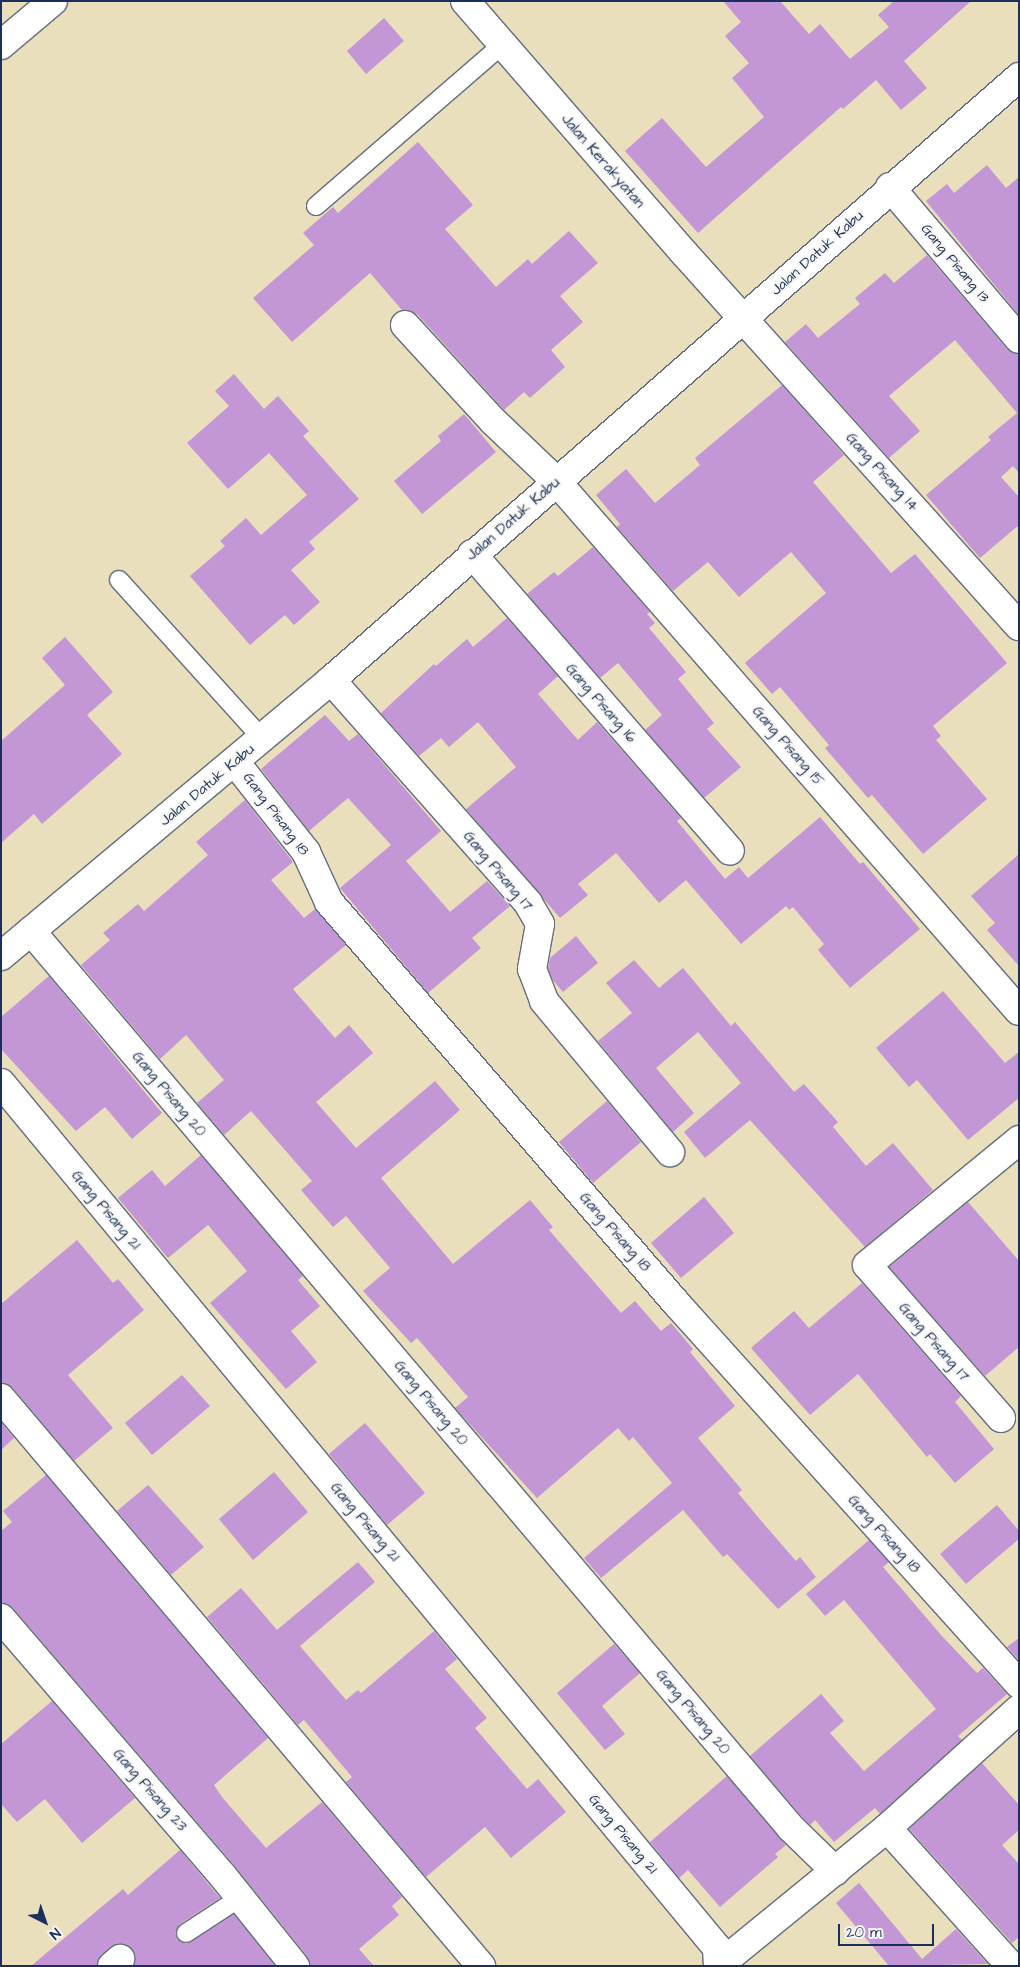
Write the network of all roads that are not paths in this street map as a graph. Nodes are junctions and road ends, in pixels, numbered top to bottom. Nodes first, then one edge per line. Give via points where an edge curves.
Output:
1 (53, 1) edge
2 (465, 1) edge
3 (1, 45) edge
4 (502, 45) junction
5 (1019, 77) edge
6 (890, 187) junction
7 (316, 206) dead end
8 (745, 318) junction
9 (405, 325) dead end
10 (1019, 339) edge
11 (557, 482) junction
12 (472, 554) junction
13 (120, 580) dead end
14 (1019, 626) edge
15 (331, 680) junction
16 (262, 738) junction
17 (235, 762) junction
18 (730, 851) dead end
19 (31, 931) junction
20 (1, 956) edge
21 (1019, 1011) edge
22 (1, 1084) edge
23 (1019, 1140) edge
24 (670, 1152) dead end
25 (1, 1398) edge
26 (1001, 1418) dead end
27 (1, 1618) edge
28 (1019, 1684) edge
29 (1019, 1710) edge
30 (887, 1828) junction
31 (835, 1871) junction
32 (240, 1897) junction
33 (186, 1933) dead end
34 (718, 1965) edge
35 (295, 1966) edge
36 (481, 1966) edge
37 (1011, 1966) edge

1 - 3 street
2 - 4 street, Jalan Kerakyatan
4 - 7 lane
4 - 8 street, Jalan Kerakyatan
5 - 6 street, Jalan Datuk Kabu
6 - 8 street, Jalan Datuk Kabu
6 - 10 street, Gang Pisang 13
8 - 11 street, Jalan Datuk Kabu
8 - 14 street, Gang Pisang 14
9 - 11 street, Gang Pisang 15 via 493,421
11 - 12 street, Jalan Datuk Kabu
11 - 21 street, Gang Pisang 15
12 - 15 street, Jalan Datuk Kabu
12 - 18 street, Gang Pisang 16
13 - 16 lane
15 - 16 street, Jalan Datuk Kabu
15 - 24 street, Gang Pisang 17 via 528,904 540,924 532,969 544,1001
16 - 17 street, Jalan Datuk Kabu
17 - 19 street, Jalan Datuk Kabu
17 - 28 street, Gang Pisang 18 via 306,852 329,902 677,1304
19 - 20 street, Jalan Datuk Kabu
19 - 31 street, Gang Pisang 20 via 791,1828
22 - 34 street, Gang Pisang 21 via 717,1948
23 - 26 street, Gang Pisang 17 via 867,1265
25 - 36 street
27 - 32 street, Gang Pisang 23
29 - 30 street
30 - 31 street
30 - 37 street
31 - 34 street
32 - 33 lane
32 - 35 street, Gang Pisang 23

